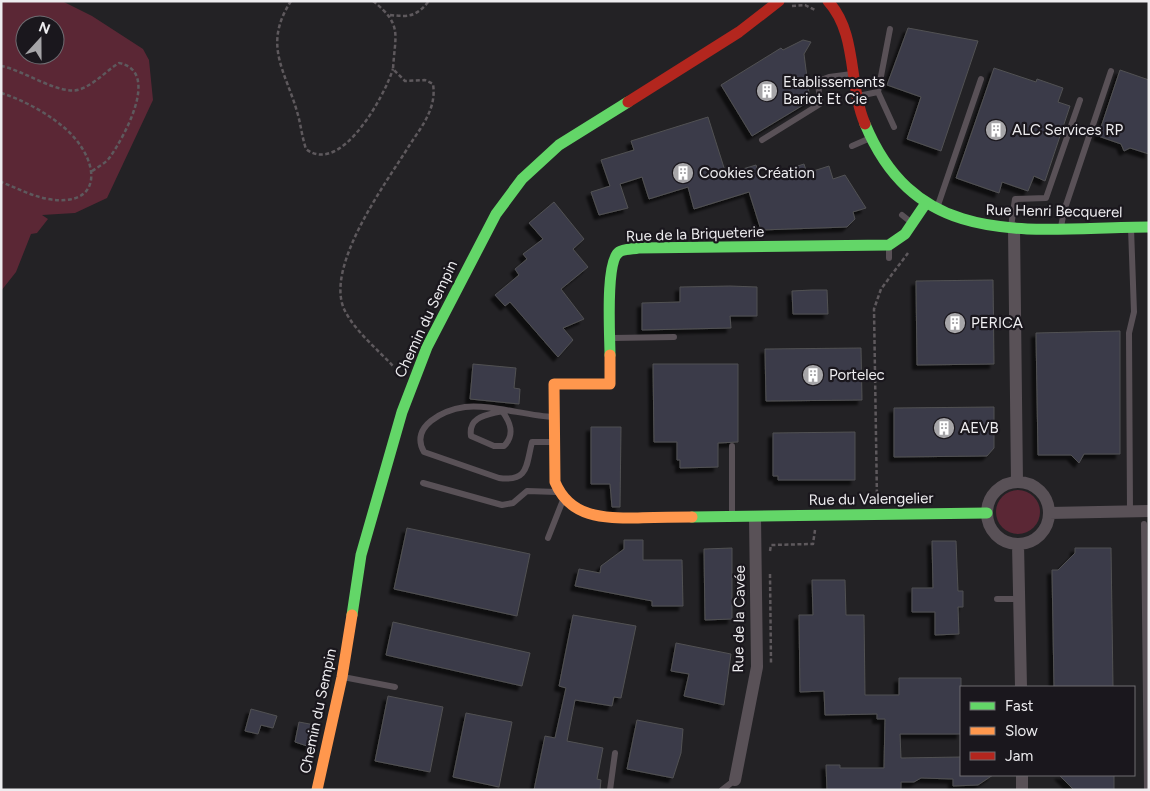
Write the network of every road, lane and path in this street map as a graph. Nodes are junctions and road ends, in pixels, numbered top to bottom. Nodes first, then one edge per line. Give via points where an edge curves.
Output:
1 (291, 1) edge
2 (373, 1) edge
3 (429, 1) edge
4 (828, 1) edge
5 (805, 3) edge
6 (782, 5) edge
7 (820, 12) dead end
8 (390, 14) junction
9 (890, 29) dead end
10 (1, 66) edge
11 (393, 69) junction
12 (1111, 71) dead end
13 (852, 74) junction
14 (981, 79) dead end
15 (878, 92) junction
16 (1, 93) edge
17 (856, 96) junction
18 (1080, 100) dead end
19 (894, 127) dead end
20 (870, 138) junction
21 (762, 140) dead end
22 (852, 146) dead end
23 (92, 171) junction
24 (1, 182) edge
25 (926, 203) junction
26 (936, 210) junction
27 (902, 215) dead end
28 (912, 223) junction
29 (1131, 227) junction
30 (1149, 227) edge
31 (1012, 228) junction
32 (1060, 228) junction
33 (889, 246) junction
34 (911, 250) dead end
35 (889, 258) dead end
36 (611, 338) junction
37 (674, 338) dead end
38 (392, 366) dead end
39 (502, 411) junction
40 (554, 417) junction
41 (554, 442) junction
42 (732, 446) dead end
43 (1017, 482) junction
44 (423, 483) dead end
45 (561, 496) junction
46 (877, 502) dead end
47 (1130, 511) junction
48 (1149, 511) edge
49 (987, 513) junction
50 (1049, 513) junction
51 (732, 517) junction
52 (755, 517) junction
53 (1144, 524) dead end
54 (548, 538) dead end
55 (1018, 544) junction
56 (1019, 599) junction
57 (997, 600) dead end
58 (342, 677) junction
59 (1021, 686) edge
60 (395, 687) dead end
61 (1147, 716) edge
62 (615, 753) dead end
63 (1022, 776) edge
64 (734, 780) joint
65 (317, 790) edge
66 (610, 790) edge
67 (722, 790) edge
68 (1022, 790) edge
69 (1147, 790) edge

1 - 11 path via 279,24 280,68 298,115 306,149 312,154 332,154 345,144 381,98
2 - 8 path
3 - 8 path via 419,12 406,16
4 - 13 street, Rue Henri Becquerel via 841,17
5 - 6 path
5 - 7 path
6 - 58 street, Chemin du Sempin via 559,145 531,169 502,204 412,382 361,555
8 - 11 path via 396,29
9 - 15 lane
10 - 23 path via 69,91 81,89 120,63 128,64 137,74 139,93 132,118 109,159
11 - 38 path via 405,81 425,80 433,84 433,104 359,228 346,261 340,290 351,321
12 - 32 lane
13 - 17 street, Rue Henri Becquerel
13 - 21 lane via 818,81 820,104
14 - 26 lane
15 - 17 lane
15 - 19 lane
16 - 23 path via 32,107 71,134
17 - 20 street, Rue Henri Becquerel
18 - 31 lane via 1046,198 1015,199
20 - 22 lane
20 - 25 street, Rue Henri Becquerel via 894,176
23 - 24 path via 93,182 87,191 63,200 29,194
25 - 26 street, Rue Henri Becquerel
25 - 28 street
26 - 31 street, Rue Henri Becquerel via 960,223
27 - 28 lane
28 - 33 street via 897,243
29 - 30 street, Rue Henri Becquerel
29 - 32 street, Rue Henri Becquerel
29 - 47 lane via 1134,312 1129,333
31 - 32 street, Rue Henri Becquerel
31 - 43 street
33 - 35 lane
33 - 36 street, Rue de la Briqueterie via 625,249 613,259
34 - 46 path via 881,288 874,309
36 - 37 lane
36 - 40 street, Rue de la Briqueterie via 610,384 554,384
39 - 39 lane via 511,426 509,441 504,446 494,446 471,436 476,418
39 - 40 lane
39 - 41 lane via 466,407 440,415 423,427 422,450 510,480 518,478 527,467 532,442
40 - 41 street, Rue de la Briqueterie
41 - 45 street, Rue de la Briqueterie via 555,482
42 - 51 lane
43 - 49 street via 996,492
43 - 50 street via 1031,485 1039,491 1045,498
44 - 45 lane via 502,505 513,503 527,491
45 - 51 street via 574,508 596,517
45 - 54 lane
47 - 48 street
47 - 50 street
49 - 52 street, Rue du Valengelier
49 - 55 street via 991,529 998,537
50 - 55 street via 1042,533 1031,541
51 - 52 street
52 - 64 street, Rue de la Cavée via 757,667
53 - 61 lane
55 - 56 street
56 - 57 lane
56 - 59 street
58 - 60 lane
58 - 65 street, Chemin du Sempin
61 - 69 lane
62 - 66 lane
63 - 68 street
64 - 67 lane

